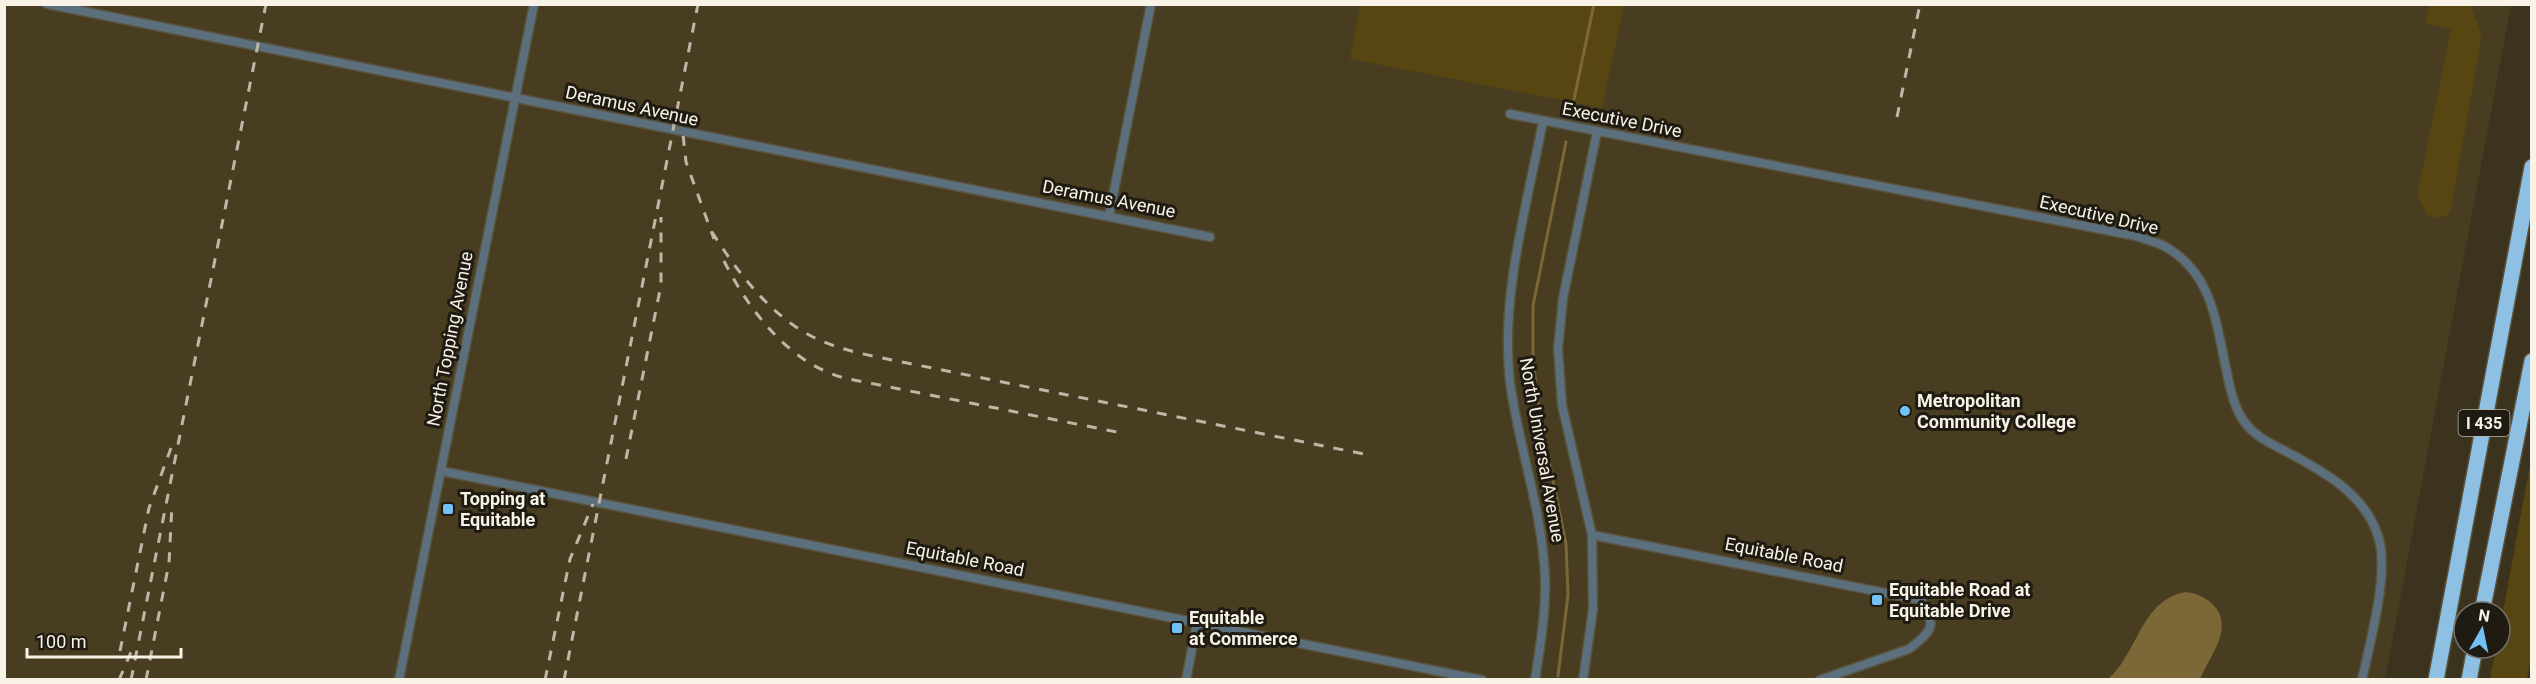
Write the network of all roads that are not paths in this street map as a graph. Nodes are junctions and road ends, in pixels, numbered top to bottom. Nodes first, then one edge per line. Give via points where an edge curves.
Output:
1 (47, 4) edge
2 (534, 4) edge
3 (1151, 4) edge
4 (515, 99) junction
5 (1510, 114) dead end
6 (1543, 121) junction
7 (1597, 132) junction
8 (2532, 167) edge
9 (1109, 216) junction
10 (1210, 237) dead end
11 (2532, 361) edge
12 (441, 471) junction
13 (1592, 535) junction
14 (2484, 600) edge
15 (1197, 623) junction
16 (2473, 660) edge
17 (399, 680) edge
18 (1186, 680) edge
19 (1482, 680) edge
20 (1535, 680) edge
21 (1582, 680) edge
22 (1820, 680) edge
23 (2362, 680) edge
24 (2436, 680) edge
25 (2469, 680) edge

1 - 4 street, Deramus Avenue
2 - 4 street, North Topping Avenue
3 - 9 street
4 - 9 street, Deramus Avenue
4 - 12 street, North Topping Avenue
5 - 6 street, Executive Drive
6 - 7 street, Executive Drive
6 - 20 street, North Universal Avenue via 1514,278 1508,338 1510,383 1545,563 1545,620
7 - 13 street, North Universal Avenue via 1563,298 1558,349 1562,405
7 - 23 street, Executive Drive via 2136,236 2166,247 2190,266 2210,295 2231,394 2250,429 2263,441 2344,488 2371,519 2380,546 2382,575
8 - 24 highway, I 435
9 - 10 street, Deramus Avenue
11 - 14 highway, I 435
12 - 15 street, Equitable Road
12 - 17 street, North Topping Avenue
13 - 21 street, North Universal Avenue via 1593,609
13 - 22 street, Equitable Road via 1921,600 1931,616 1931,627 1919,641
15 - 18 street
15 - 19 street, Equitable Road
16 - 25 highway

